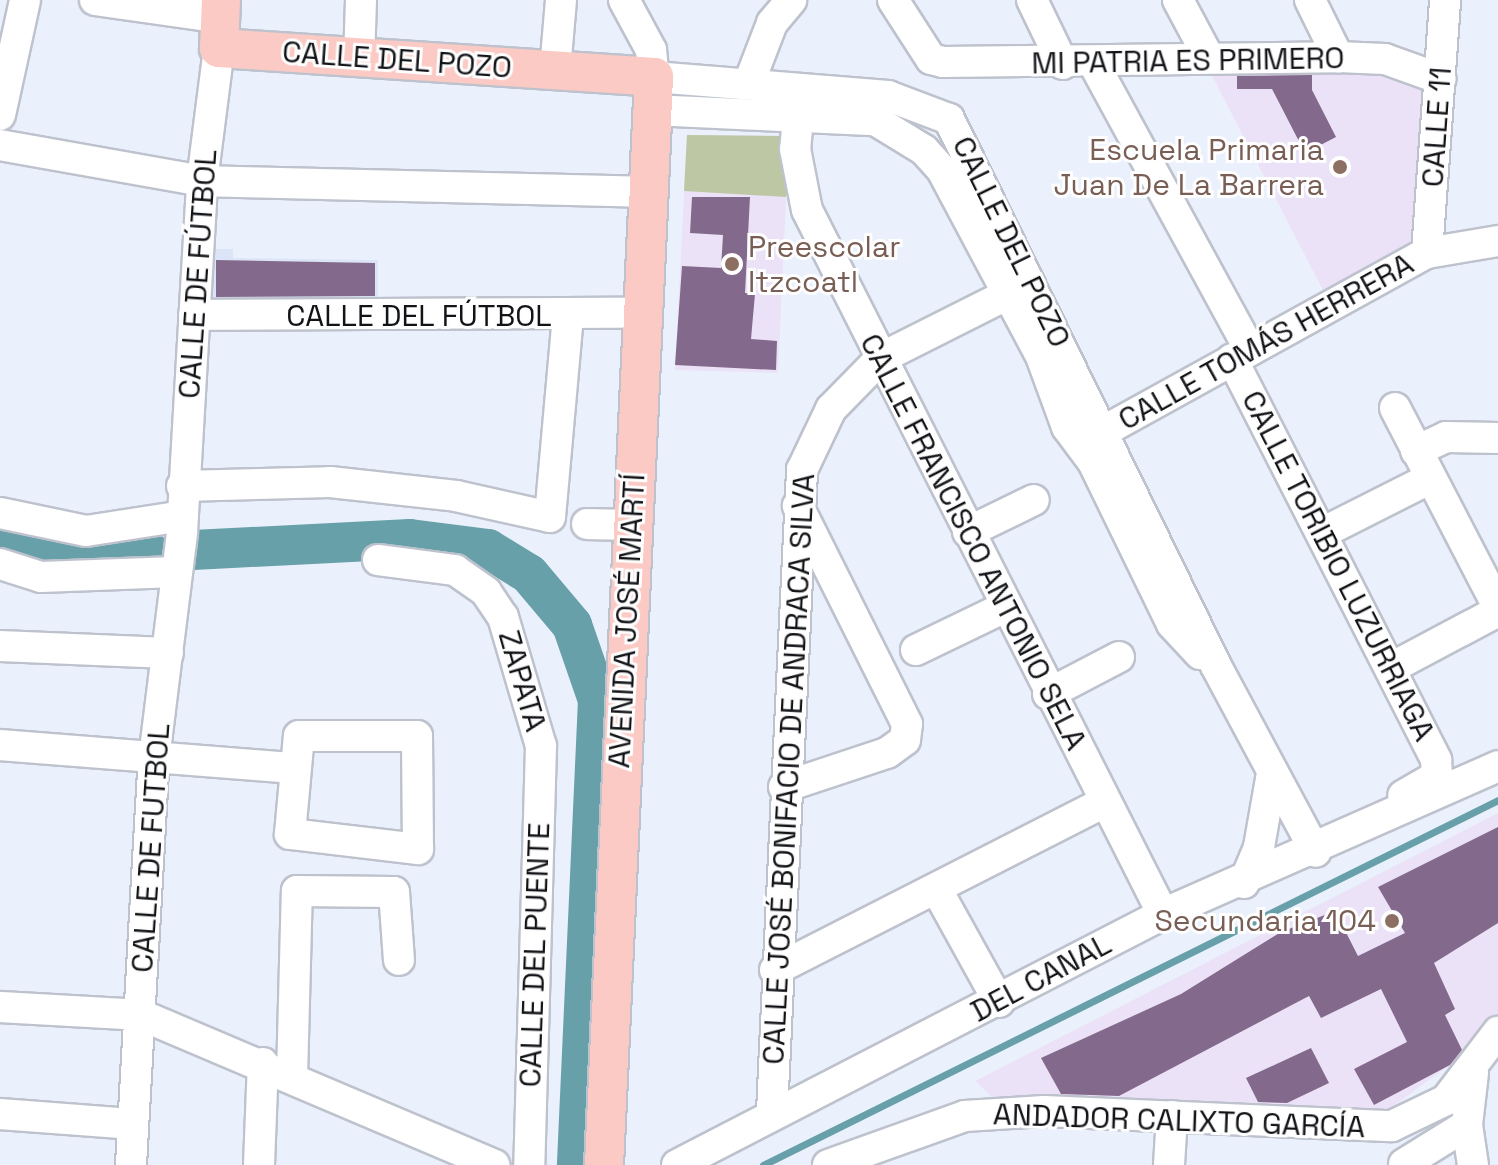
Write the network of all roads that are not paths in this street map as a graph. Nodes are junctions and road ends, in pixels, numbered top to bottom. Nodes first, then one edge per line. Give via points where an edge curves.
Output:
1 (25, 0) edge
2 (95, 0) edge
3 (361, 0) edge
4 (561, 0) edge
5 (624, 0) edge
6 (893, 0) edge
7 (1032, 0) edge
8 (1178, 0) edge
9 (1310, 0) edge
10 (1445, 0) edge
11 (774, 8) edge
12 (220, 22) edge
13 (1338, 57) junction
14 (1209, 58) junction
15 (359, 60) junction
16 (1063, 64) junction
17 (1094, 64) junction
18 (555, 70) junction
19 (1441, 79) junction
20 (749, 83) junction
21 (652, 94) junction
22 (0, 115) edge
23 (798, 117) junction
24 (0, 145) edge
25 (202, 181) junction
26 (648, 192) junction
27 (1498, 241) edge
28 (1427, 253) junction
29 (1008, 294) junction
30 (644, 313) junction
31 (194, 315) junction
32 (568, 316) junction
33 (1241, 355) junction
34 (881, 358) junction
35 (1395, 408) dead end
36 (1104, 431) junction
37 (1498, 438) edge
38 (1416, 451) junction
39 (1429, 479) junction
40 (1034, 500) dead end
41 (798, 504) junction
42 (182, 511) junction
43 (0, 513) edge
44 (587, 524) dead end
45 (630, 525) junction
46 (968, 532) junction
47 (1322, 533) junction
48 (378, 560) dead end
49 (0, 564) edge
50 (176, 572) junction
51 (1005, 607) junction
52 (1498, 609) edge
53 (0, 646) edge
54 (916, 650) dead end
55 (168, 653) junction
56 (1119, 657) dead end
57 (1215, 664) junction
58 (1391, 668) junction
59 (1048, 694) junction
60 (0, 745) edge
61 (541, 746) joint
62 (154, 758) junction
63 (1498, 766) edge
64 (292, 768) junction
65 (1272, 773) junction
66 (784, 787) junction
67 (1397, 799) dead end
68 (1103, 803) junction
69 (1316, 852) junction
70 (1244, 883) junction
71 (937, 890) junction
72 (1163, 914) junction
73 (399, 960) dead end
74 (775, 970) junction
75 (999, 1002) junction
76 (0, 1007) edge
77 (141, 1015) junction
78 (1498, 1032) edge
79 (263, 1063) junction
80 (1473, 1073) junction
81 (292, 1077) junction
82 (772, 1112) junction
83 (0, 1114) edge
84 (1172, 1116) junction
85 (133, 1124) junction
86 (1467, 1125) junction
87 (1357, 1129) junction
88 (868, 1155) edge
89 (131, 1165) edge
90 (259, 1165) edge
91 (494, 1165) edge
92 (529, 1165) edge
93 (604, 1165) edge
94 (677, 1165) edge
95 (828, 1165) edge
96 (1169, 1165) edge
97 (1404, 1165) edge
98 (1473, 1165) edge

1 - 22 street
2 - 12 street
3 - 15 street
4 - 18 street
5 - 21 street via 651,50
6 - 16 street, MI PATRIA ES PRIMERO via 931,59
7 - 16 street
8 - 14 street
9 - 13 street
10 - 19 street, CALLE 11
11 - 20 street
12 - 15 main road, CALLE DEL POZO
12 - 25 street, CALLE DE FÚTBOL
13 - 14 street, MI PATRIA ES PRIMERO
13 - 19 street, MI PATRIA ES PRIMERO via 1385,59
14 - 17 street, MI PATRIA ES PRIMERO
15 - 18 main road, CALLE DEL POZO
16 - 17 street, MI PATRIA ES PRIMERO
17 - 33 street, CALLE TORIBIO LUZURRIAGA
18 - 21 main road, CALLE DEL POZO
19 - 28 street, CALLE 11
20 - 21 street, CALLE DEL POZO
20 - 36 street, CALLE DEL POZO via 888,96 949,119
21 - 23 street
21 - 26 main road, AVENIDA JOSÉ MARTÍ
23 - 29 street via 875,120 904,133 942,170
23 - 34 street, CALLE FRANCISCO ANTONIO SELA via 795,149 807,210
24 - 25 street
25 - 26 street
25 - 31 street, CALLE DE FÚTBOL
26 - 30 main road, AVENIDA JOSÉ MARTÍ
27 - 28 street, CALLE TOMÁS HERRERA
28 - 33 street, CALLE TOMÁS HERRERA
29 - 34 street
29 - 57 street via 1067,427 1093,462 1172,624
30 - 32 street, CALLE DEL FÚTBOL
30 - 45 main road, AVENIDA JOSÉ MARTÍ
31 - 32 street, CALLE DEL FÚTBOL
31 - 42 street, CALLE DE FÚTBOL
32 - 42 street via 550,517 456,496 330,482
33 - 36 street, CALLE TOMÁS HERRERA
33 - 47 street, CALLE TORIBIO LUZURRIAGA
34 - 41 street, CALLE JOSÉ BONIFACIO DE ANDRACA SILVA via 813,435
34 - 46 street, CALLE FRANCISCO ANTONIO SELA
35 - 38 street
36 - 57 street, CALLE DEL POZO
37 - 38 street via 1446,437
38 - 39 street
39 - 47 street
39 - 52 street
40 - 46 street
41 - 66 street, CALLE JOSÉ BONIFACIO DE ANDRACA SILVA
41 - 66 street via 907,724 905,740 887,753
42 - 43 street via 86,531
42 - 50 street, CALLE DE FUTBOL
44 - 45 street
45 - 93 main road, AVENIDA JOSÉ MARTÍ
46 - 51 street, CALLE FRANCISCO ANTONIO SELA
47 - 58 street, CALLE TORIBIO LUZURRIAGA
48 - 61 street, ZAPATA via 455,570 486,592 503,617
49 - 50 street via 54,578
50 - 55 street, CALLE DE FUTBOL
51 - 54 street
51 - 59 street, CALLE FRANCISCO ANTONIO SELA
52 - 58 street
53 - 55 street
55 - 62 street, CALLE DE FUTBOL
56 - 59 street
57 - 65 street, CALLE DEL POZO
58 - 67 street, CALLE TORIBIO LUZURRIAGA via 1439,769
59 - 68 street, CALLE FRANCISCO ANTONIO SELA
60 - 62 street
61 - 92 street, CALLE DEL PUENTE
62 - 64 street
62 - 77 street, CALLE DE FUTBOL
63 - 69 street, DEL CANAL
64 - 64 street via 290,834 418,849 417,736 299,736
65 - 69 street, CALLE DEL POZO
65 - 70 street via 1259,847
66 - 74 street, CALLE JOSÉ BONIFACIO DE ANDRACA SILVA
68 - 71 street
68 - 72 street, CALLE FRANCISCO ANTONIO SELA
69 - 70 street, DEL CANAL
70 - 72 street, DEL CANAL
71 - 74 street
71 - 75 street
72 - 75 street, DEL CANAL
73 - 81 street via 394,892 297,891
74 - 82 street, CALLE JOSÉ BONIFACIO DE ANDRACA SILVA
75 - 82 street, DEL CANAL
76 - 77 street
77 - 79 street
77 - 85 street, CALLE DE FUTBOL
78 - 80 street
79 - 81 street
79 - 90 street
80 - 86 street
80 - 87 street, ANDADOR CALIXTO GARCÍA via 1418,1119
81 - 91 street
82 - 94 street, DEL CANAL
83 - 85 street
84 - 87 street, ANDADOR CALIXTO GARCÍA
84 - 88 street, ANDADOR CALIXTO GARCÍA via 965,1116
84 - 96 street
85 - 89 street, CALLE DE FUTBOL
86 - 97 street
86 - 98 street
87 - 97 street
88 - 95 street, ANDADOR CALIXTO GARCÍA

